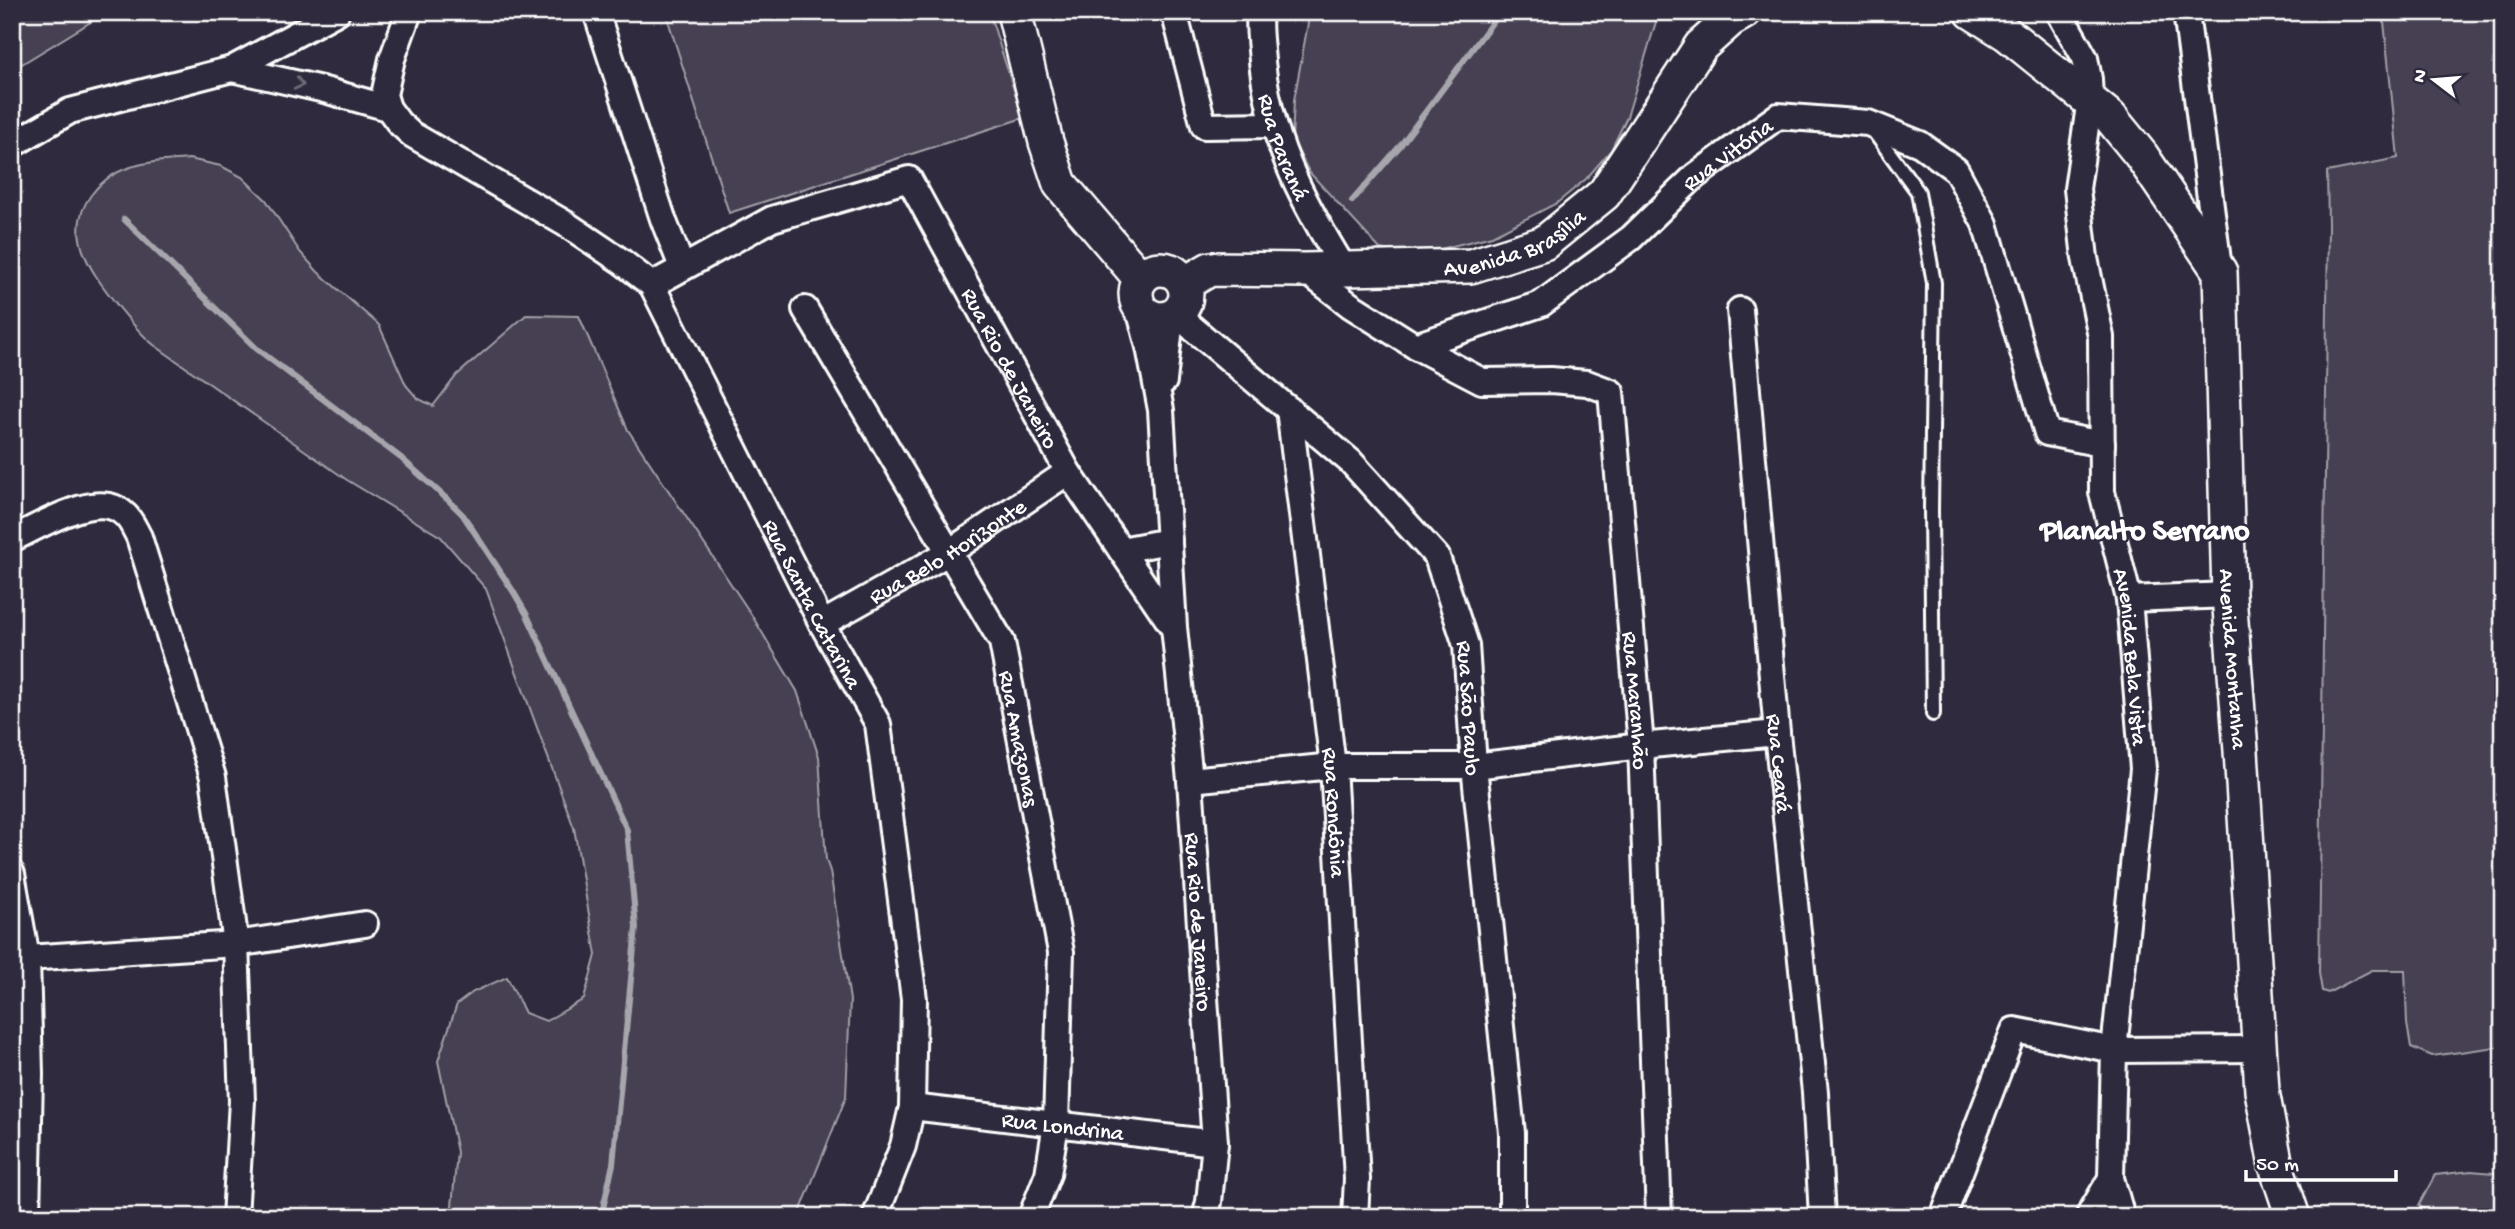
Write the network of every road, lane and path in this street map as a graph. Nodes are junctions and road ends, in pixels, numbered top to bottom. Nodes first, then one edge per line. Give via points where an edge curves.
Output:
1 (337, 12) edge
2 (409, 12) edge
3 (596, 12) edge
4 (1014, 12) edge
5 (1174, 12) edge
6 (1259, 12) edge
7 (1744, 12) edge
8 (1972, 12) edge
9 (2186, 12) edge
10 (2065, 22) edge
11 (2038, 59) junction
12 (232, 69) junction
13 (2090, 99) junction
14 (388, 108) junction
15 (1868, 123) junction
16 (1273, 125) junction
17 (12, 145) edge
18 (682, 267) junction
19 (1305, 270) junction
20 (1345, 270) junction
21 (2220, 272) junction
22 (652, 285) junction
23 (1139, 292) junction
24 (1177, 305) junction
25 (805, 309) dead end
26 (1740, 310) dead end
27 (1415, 346) junction
28 (1289, 409) junction
29 (1161, 410) junction
30 (2102, 443) junction
31 (1068, 472) junction
32 (12, 539) edge
33 (1169, 541) junction
34 (1121, 550) junction
35 (948, 554) junction
36 (2229, 595) junction
37 (2129, 600) junction
38 (822, 624) junction
39 (1174, 628) junction
40 (1933, 714) dead end
41 (1777, 733) junction
42 (1641, 746) junction
43 (1333, 766) junction
44 (1474, 766) junction
45 (1190, 780) junction
46 (12, 874) edge
47 (365, 925) dead end
48 (236, 944) junction
49 (27, 958) junction
50 (2261, 1049) junction
51 (2114, 1050) junction
52 (912, 1107) junction
53 (1056, 1124) junction
54 (1216, 1143) junction
55 (2111, 1178) junction
56 (27, 1217) edge
57 (235, 1217) edge
58 (875, 1217) edge
59 (1031, 1217) edge
60 (1205, 1217) edge
61 (1355, 1217) edge
62 (1512, 1217) edge
63 (1659, 1217) edge
64 (1822, 1217) edge
65 (1943, 1217) edge
66 (2088, 1217) edge
67 (2122, 1217) edge
68 (2293, 1217) edge

1 - 12 street
2 - 14 street via 388,74 384,95
3 - 18 street
4 - 23 street via 1060,184
5 - 16 street via 1204,126
6 - 16 street, Rua Paraná via 1263,75
7 - 20 street, Avenida Brasília via 1701,46 1604,194 1544,243 1471,266
8 - 11 street
9 - 21 street
10 - 11 street via 2057,51
10 - 13 street, Avenida Bela Vista via 2085,58
11 - 13 street
12 -> 14 street
12 - 17 street via 70,111
13 - 21 street via 2141,155
13 - 30 street, Avenida Bela Vista via 2077,189 2101,337
14 - 22 street via 411,135 566,224
15 - 27 street, Rua Vitória via 1778,116 1695,176 1632,238 1541,304
15 - 30 street, Rua Vitória via 1920,144 1956,170 1985,224 2047,433
15 - 40 lane via 1919,192 1934,283
16 - 20 street, Rua Paraná via 1298,189
18 - 22 street
18 - 31 street, Rua Rio de Janeiro via 772,219 909,179
19 - 20 street, Avenida Brasília
19 - 24 street, Avenida Brasília via 1210,269
19 - 27 street
21 - 36 street, Avenida Montanha
22 - 38 street, Rua Santa Catarina
23 - 24 street via 1143,313 1152,318 1161,319
23 - 24 street via 1147,272 1164,268 1179,276
23 - 29 street, Rua Rio de Janeiro
24 - 28 street, Rua São Paulo
24 - 29 street, Rua Rio de Janeiro
25 - 35 street, Rua Amazonas
26 - 41 street, Rua Ceará
27 - 42 street, Rua Maranhão via 1482,381 1587,383 1611,392
28 - 43 street, Rua Rondônia
28 - 44 street, Rua São Paulo via 1351,462 1437,557 1466,645
29 - 33 street, Rua Rio de Janeiro
30 - 37 street, Avenida Bela Vista via 2102,492
31 - 34 street, Rua Rio de Janeiro
31 - 35 street, Rua Belo Horizonte
32 - 48 street via 84,506 109,506 124,513 139,537 212,777
33 - 34 street
33 - 39 street, Rua Rio de Janeiro
34 - 39 street, Rua Rio de Janeiro
35 - 38 street, Rua Belo Horizonte
35 - 53 street, Rua Amazonas via 1002,642 1060,952
36 - 37 street
36 - 50 street, Avenida Montanha
37 - 51 street, Avenida Bela Vista via 2143,769
38 - 52 street, Rua Santa Catarina via 878,724 914,999
39 - 45 street, Rua Rio de Janeiro
41 - 42 street
41 - 64 street, Rua Ceará via 1815,1092
42 - 44 street
42 - 63 street, Rua Maranhão
43 - 44 street
43 - 45 street
43 - 61 street, Rua Rondônia via 1357,1179
44 - 62 street, Rua São Paulo via 1512,1133
45 - 54 street, Rua Rio de Janeiro
46 - 49 street
47 - 48 street
48 - 49 street
48 - 57 street via 242,1101
49 - 56 street
50 - 51 street
50 - 68 street, Avenida Montanha via 2262,1091 2276,1166
51 - 55 street, Avenida Bela Vista
51 - 65 street via 2014,1030
52 - 53 street, Rua Londrina
52 - 58 street, Rua Santa Catarina via 903,1146
53 - 54 street, Rua Londrina
53 - 59 street, Rua Amazonas via 1048,1174
54 - 60 street, Rua Rio de Janeiro
55 - 66 street
55 - 67 street, Avenida Bela Vista

